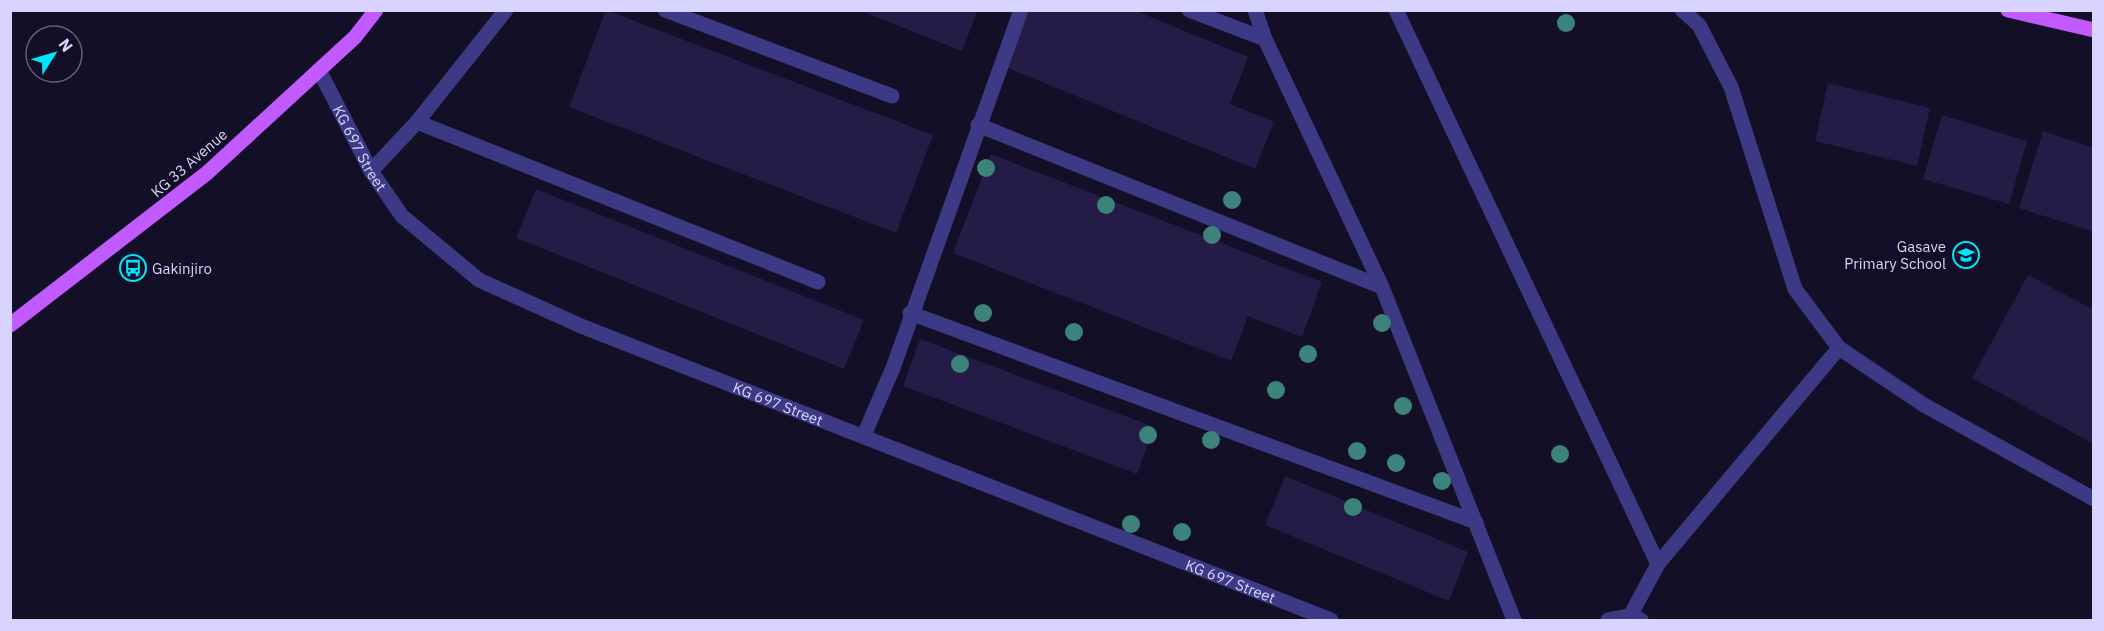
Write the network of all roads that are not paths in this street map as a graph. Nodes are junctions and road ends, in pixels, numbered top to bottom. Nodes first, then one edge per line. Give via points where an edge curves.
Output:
1 (376, 10) edge
2 (506, 10) edge
3 (664, 10) edge
4 (1020, 10) edge
5 (1189, 10) edge
6 (1255, 10) edge
7 (1396, 10) edge
8 (1682, 10) edge
9 (2008, 10) edge
10 (2094, 30) edge
11 (1265, 39) junction
12 (319, 70) junction
13 (892, 96) dead end
14 (417, 122) junction
15 (978, 125) junction
16 (371, 171) junction
17 (818, 282) dead end
18 (1382, 287) junction
19 (910, 312) junction
20 (10, 325) edge
21 (1839, 348) junction
22 (864, 435) junction
23 (2094, 499) edge
24 (1476, 522) junction
25 (1658, 564) junction
26 (1635, 618) edge
27 (1331, 621) edge
28 (1514, 621) edge
29 (1608, 621) edge

1 - 12 main road, KG 33 Avenue via 355,37
2 - 14 street
3 - 13 street
4 - 15 street
5 - 11 street
6 - 11 street
7 - 25 street
8 - 21 street via 1699,25 1731,87 1795,289
9 - 10 main road
11 - 18 street
12 - 16 street, KG 697 Street
12 - 20 main road, KG 33 Avenue via 207,173
14 - 16 street
14 - 17 street
15 - 18 street
15 - 19 street
16 - 22 street, KG 697 Street via 402,216 478,280 581,326
18 - 24 street
19 - 22 street
19 - 24 street
21 - 23 street via 1924,405
21 - 25 street
22 - 27 street, KG 697 Street
24 - 28 street
25 - 26 street
26 - 29 street

